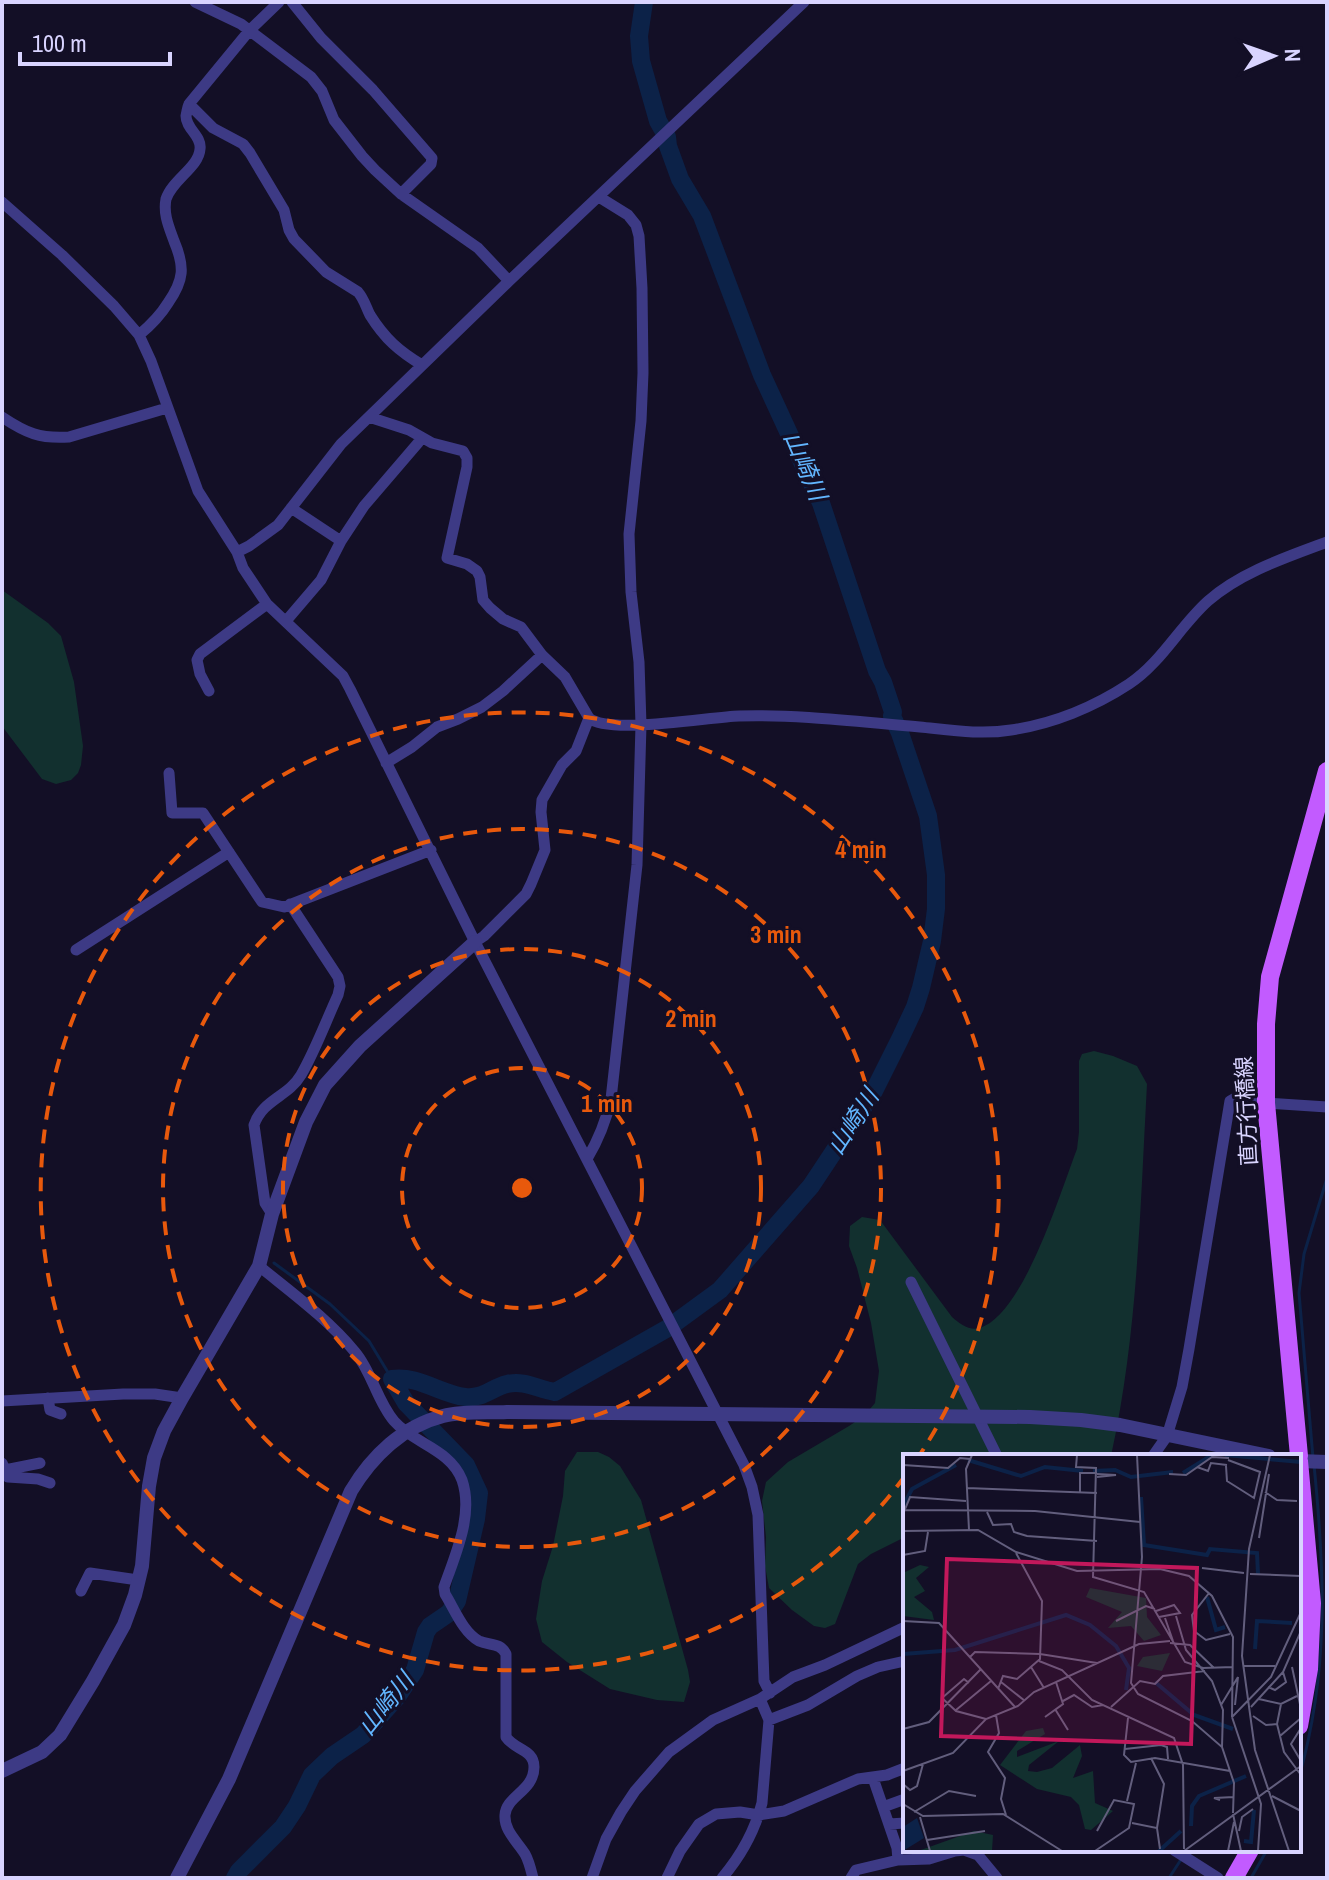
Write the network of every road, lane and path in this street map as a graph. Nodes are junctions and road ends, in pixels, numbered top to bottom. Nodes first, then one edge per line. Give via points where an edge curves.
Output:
1 (195, 2) edge
2 (279, 2) edge
3 (292, 2) edge
4 (804, 2) edge
5 (249, 31) junction
6 (189, 104) junction
7 (401, 194) junction
8 (599, 197) junction
9 (2, 202) edge
10 (509, 281) junction
11 (139, 335) junction
12 (422, 365) junction
13 (167, 408) junction
14 (2, 417) edge
15 (369, 417) junction
16 (421, 437) junction
17 (291, 508) junction
18 (341, 541) junction
19 (1327, 542) edge
20 (237, 552) junction
21 (267, 604) junction
22 (286, 621) junction
23 (542, 655) junction
24 (209, 691) dead end
25 (589, 718) junction
26 (641, 725) junction
27 (386, 763) junction
28 (1327, 771) edge
29 (169, 773) dead end
30 (431, 850) junction
31 (229, 852) junction
32 (290, 904) junction
33 (475, 942) junction
34 (76, 950) dead end
35 (1266, 1103) junction
36 (1327, 1107) edge
37 (587, 1159) junction
38 (272, 1214) junction
39 (259, 1266) junction
40 (911, 1282) dead end
41 (48, 1398) junction
42 (182, 1398) junction
43 (2, 1401) edge
44 (717, 1413) junction
45 (61, 1414) dead end
46 (976, 1416) junction
47 (408, 1431) junction
48 (1167, 1436) junction
49 (996, 1454) edge
50 (1154, 1454) edge
51 (1259, 1454) edge
52 (1299, 1454) edge
53 (1301, 1459) edge
54 (1327, 1462) edge
55 (40, 1463) dead end
56 (4, 1467) edge
57 (1301, 1481) edge
58 (50, 1483) dead end
59 (138, 1580) junction
60 (81, 1591) dead end
61 (903, 1628) edge
62 (903, 1661) edge
63 (765, 1696) junction
64 (1301, 1715) edge
65 (769, 1720) junction
66 (903, 1769) edge
67 (2, 1771) edge
68 (873, 1778) junction
69 (903, 1800) edge
70 (883, 1807) junction
71 (759, 1815) junction
72 (903, 1823) edge
73 (889, 1824) junction
74 (950, 1852) edge
75 (970, 1852) edge
76 (1177, 1852) edge
77 (1249, 1852) edge
78 (898, 1860) junction
79 (728, 1876) edge
80 (177, 1878) edge
81 (533, 1878) edge
82 (592, 1878) edge
83 (667, 1878) edge
84 (851, 1878) edge
85 (997, 1878) edge
86 (1218, 1878) edge
87 (1234, 1878) edge

1 - 5 street
2 - 5 street
3 - 7 street via 432,158
4 - 8 street
5 - 6 street
5 - 7 street via 318,84 334,120
6 - 11 street via 186,116 200,140 199,155 171,187 165,210 178,250 181,282
6 - 12 street via 213,128 243,144 284,210 294,239 326,272 358,292 393,345
7 - 10 street via 478,248
8 - 10 street
8 - 26 street via 628,215 639,236 643,373 629,534
9 - 11 street
10 - 12 street
11 - 13 street
12 - 15 street
13 - 14 street via 53,438 22,430
13 - 20 street via 198,491
15 - 16 street
15 - 17 street
16 - 18 street
16 - 23 street via 463,451 467,458 447,558 474,567 483,600 521,627
17 - 18 street
17 - 20 street via 267,534
18 - 22 street via 321,580
19 - 26 street via 1229,584 1130,683 1042,724 971,732 766,715
20 - 21 street
21 - 22 street
21 - 24 street via 200,654 200,674
22 - 27 street via 343,676
23 - 25 street via 565,677
23 - 27 street via 482,707 437,727
25 - 26 street via 602,724
25 - 33 street via 576,751 542,800 545,850 526,894
26 - 37 street via 637,865 611,1099
27 - 30 street
28 - 35 main road, 直方行橋線 via 1270,977
29 - 31 street via 172,813 203,813
30 - 32 street
30 - 33 street
31 - 32 street via 262,902
31 - 34 street
32 - 38 street via 340,986 300,1077 266,1104 254,1125 265,1203
33 - 37 street
33 - 38 street via 360,1046 325,1085
35 - 36 street
35 - 48 street via 1237,1097 1230,1101 1182,1387
35 - 52 main road, 直方行橋線
37 - 44 street
38 - 39 street
39 - 42 street
39 - 47 street via 355,1351 392,1418
40 - 46 street
41 - 42 street
41 - 43 street
41 - 45 street via 50,1410
42 - 59 street via 154,1458
44 - 46 street
44 - 47 street via 458,1414
44 - 63 street via 756,1500
46 - 48 street via 1081,1420
46 - 49 street
47 - 80 street via 381,1451 351,1491 229,1779
47 - 81 street via 449,1460 464,1490 461,1537 445,1594 471,1634 506,1654 506,1737 528,1753 534,1771 506,1807 505,1818
48 - 50 street
48 - 51 street
53 - 54 street
55 - 56 street
56 - 58 street via 8,1477
57 - 64 main road, 直方行橋線 via 1312,1603
59 - 60 street via 90,1573
59 - 67 street via 124,1625 60,1735 42,1752
61 - 63 street via 793,1677
62 - 65 street via 857,1676 808,1705
63 - 65 street
63 - 82 street via 713,1720 669,1752 621,1812
65 - 71 street
66 - 68 street
68 - 70 street
68 - 71 street
69 - 70 street
70 - 73 street
71 - 79 street
71 - 83 street via 722,1812 699,1824
72 - 73 street
73 - 78 street
74 - 78 street
75 - 85 street
76 - 86 street
77 - 87 main road
78 - 84 street via 856,1870

